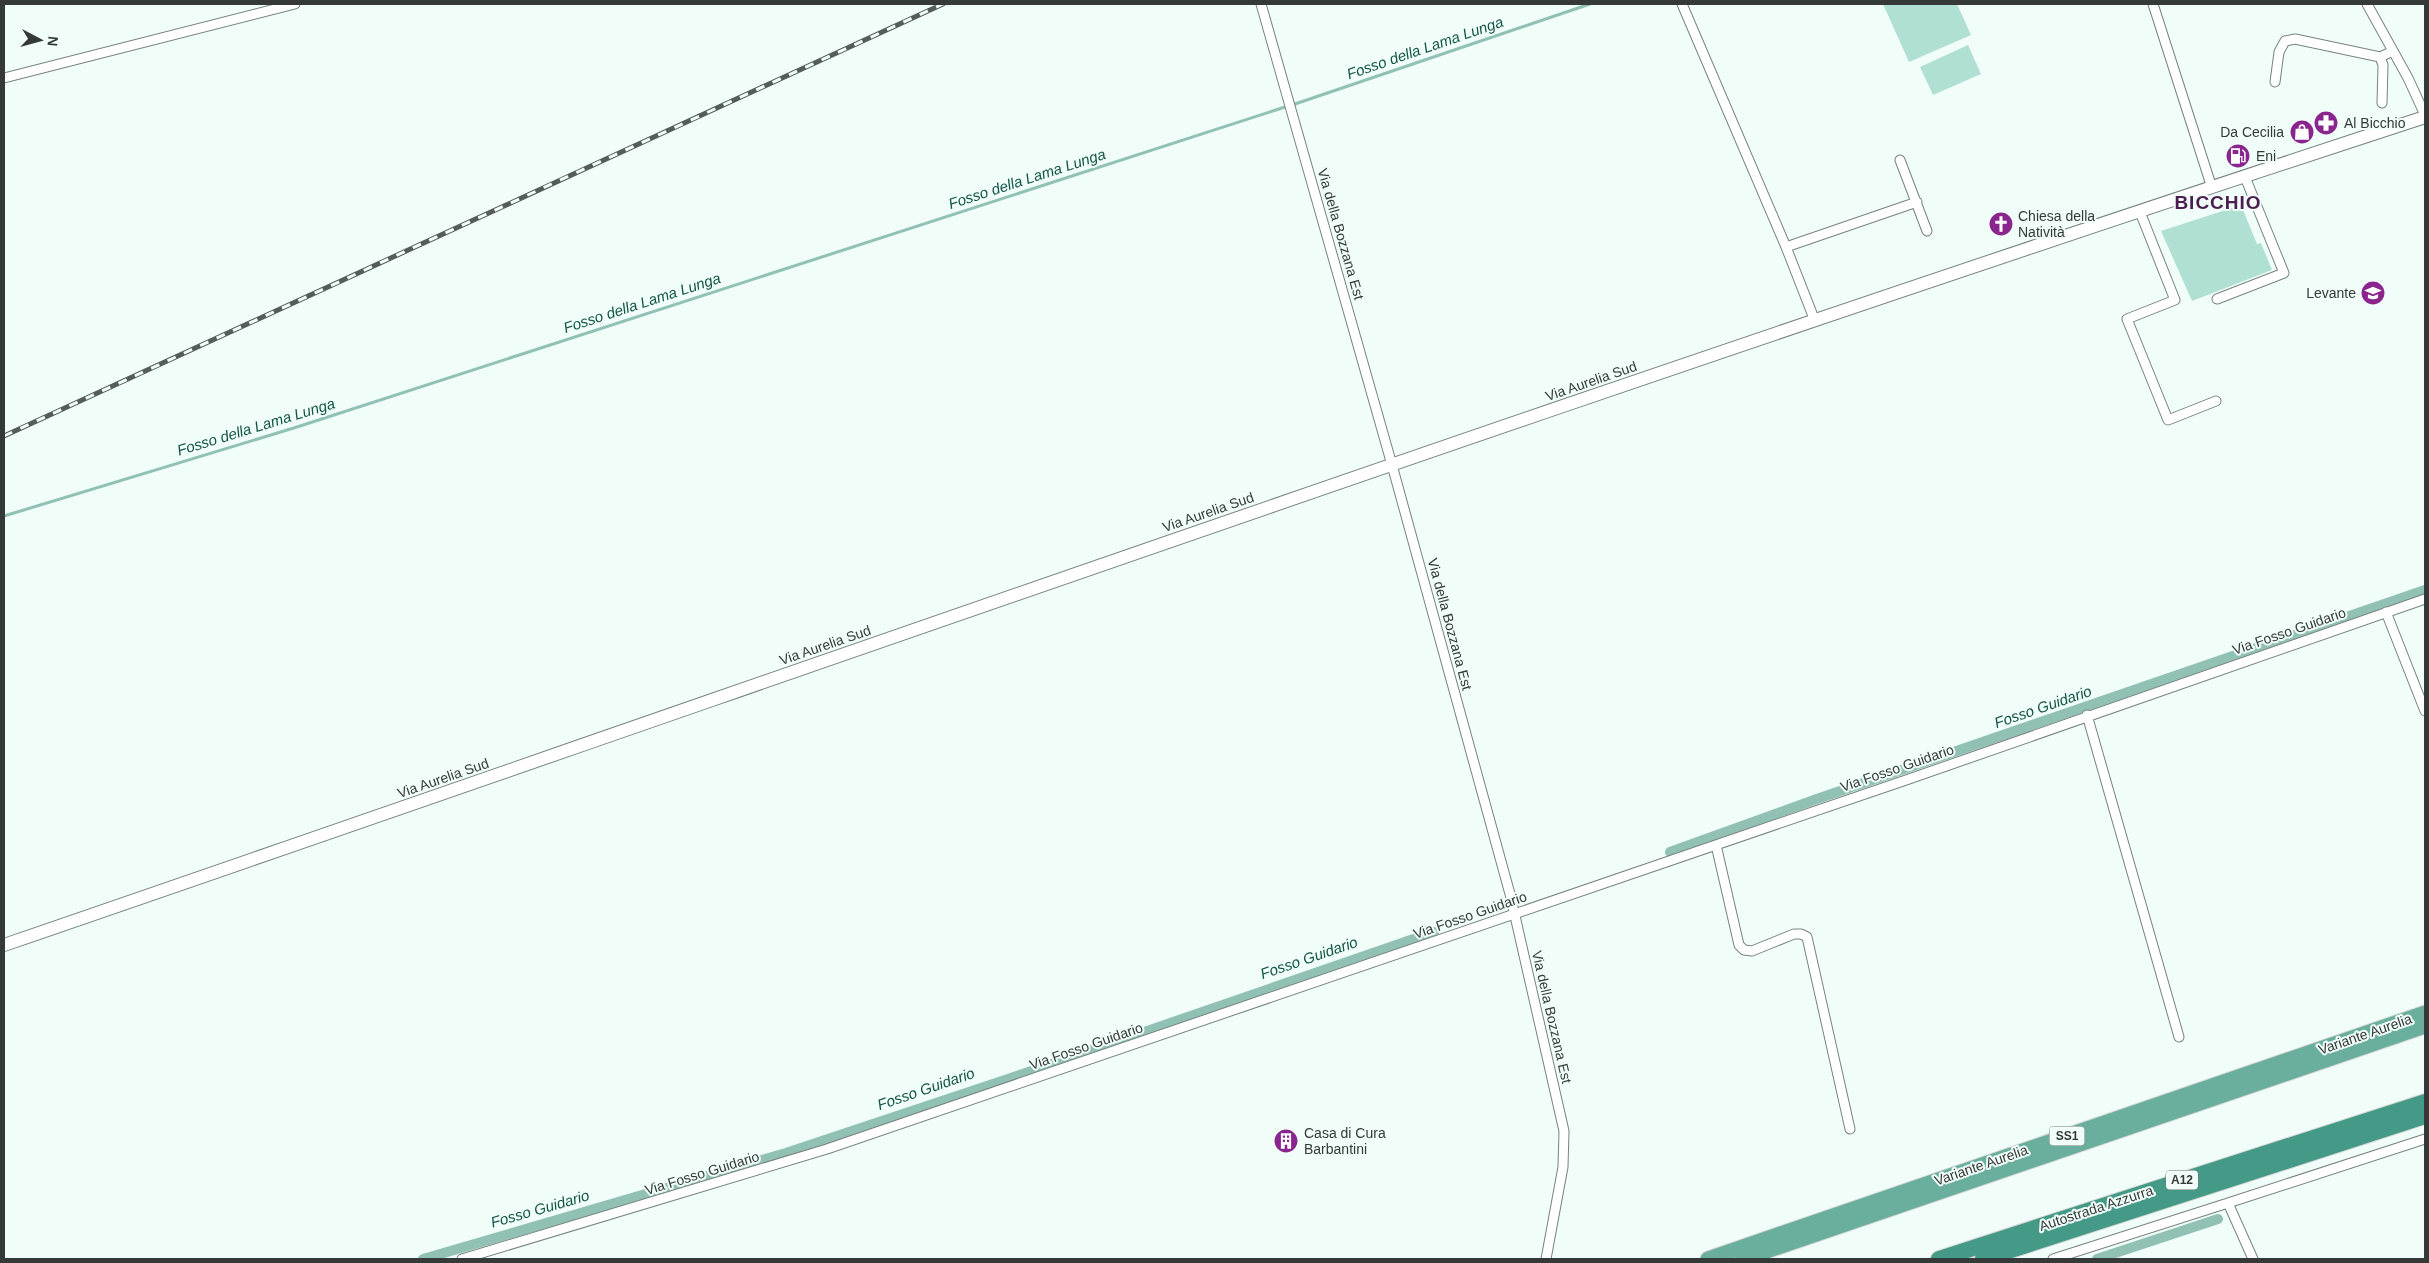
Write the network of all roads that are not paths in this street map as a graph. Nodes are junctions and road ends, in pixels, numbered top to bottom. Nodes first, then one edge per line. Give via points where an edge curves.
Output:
1 (295, 4) edge
2 (1261, 4) edge
3 (1682, 4) edge
4 (2153, 4) edge
5 (2367, 4) edge
6 (2393, 51) junction
7 (2380, 57) junction
8 (4, 78) edge
9 (2275, 82) dead end
10 (2382, 103) dead end
11 (2425, 116) edge
12 (1900, 160) dead end
13 (2245, 177) junction
14 (2212, 188) junction
15 (1916, 202) junction
16 (2140, 212) junction
17 (1927, 231) dead end
18 (1786, 247) junction
19 (2217, 299) dead end
20 (1815, 320) junction
21 (2216, 401) dead end
22 (1392, 465) junction
23 (2425, 599) edge
24 (2386, 612) junction
25 (2425, 712) edge
26 (2087, 716) junction
27 (1716, 845) junction
28 (1515, 914) junction
29 (4, 946) edge
30 (2425, 1013) edge
31 (2425, 1026) edge
32 (2179, 1037) dead end
33 (2425, 1102) edge
34 (2425, 1116) edge
35 (1850, 1129) dead end
36 (2425, 1139) edge
37 (2228, 1203) junction
38 (462, 1259) edge
39 (1546, 1259) edge
40 (1708, 1259) edge
41 (1743, 1259) edge
42 (1938, 1259) edge
43 (1983, 1259) edge
44 (2053, 1259) edge
45 (2253, 1259) edge

1 - 8 street
2 - 22 street, Via della Bozzana Est
3 - 18 street
4 - 14 street
5 - 6 street
6 - 7 street
6 - 11 street
7 - 9 street via 2295,39 2285,41 2279,52
7 - 10 street via 2383,65
11 - 13 main road, Via Aurelia Sud
12 - 15 street
13 - 14 main road, Via Aurelia Sud
13 - 19 street via 2284,273
14 - 16 main road, Via Aurelia Sud
15 - 17 street
15 - 18 street
16 - 20 main road, Via Aurelia Sud
16 - 21 street via 2175,300 2127,319 2168,420
18 - 20 street
20 - 22 main road, Via Aurelia Sud
22 - 28 street, Via della Bozzana Est
22 - 29 main road, Via Aurelia Sud
23 - 24 street, Via Fosso Guidario
24 - 25 street
24 - 26 street, Via Fosso Guidario
26 - 27 street, Via Fosso Guidario
26 - 32 street
27 - 28 street, Via Fosso Guidario
27 - 35 street via 1739,945 1752,951 1794,934 1807,937
28 - 38 street, Via Fosso Guidario via 827,1149
28 - 39 street, Via della Bozzana Est via 1564,1131 1562,1167
30 - 40 highway, Variante Aurelia / SS1
31 - 41 highway, Variante Aurelia / SS1
33 - 42 highway, Autostrada Azzurra / A12
34 - 43 highway, Autostrada Azzurra / A12
36 - 37 street
37 - 44 street
37 - 45 street

